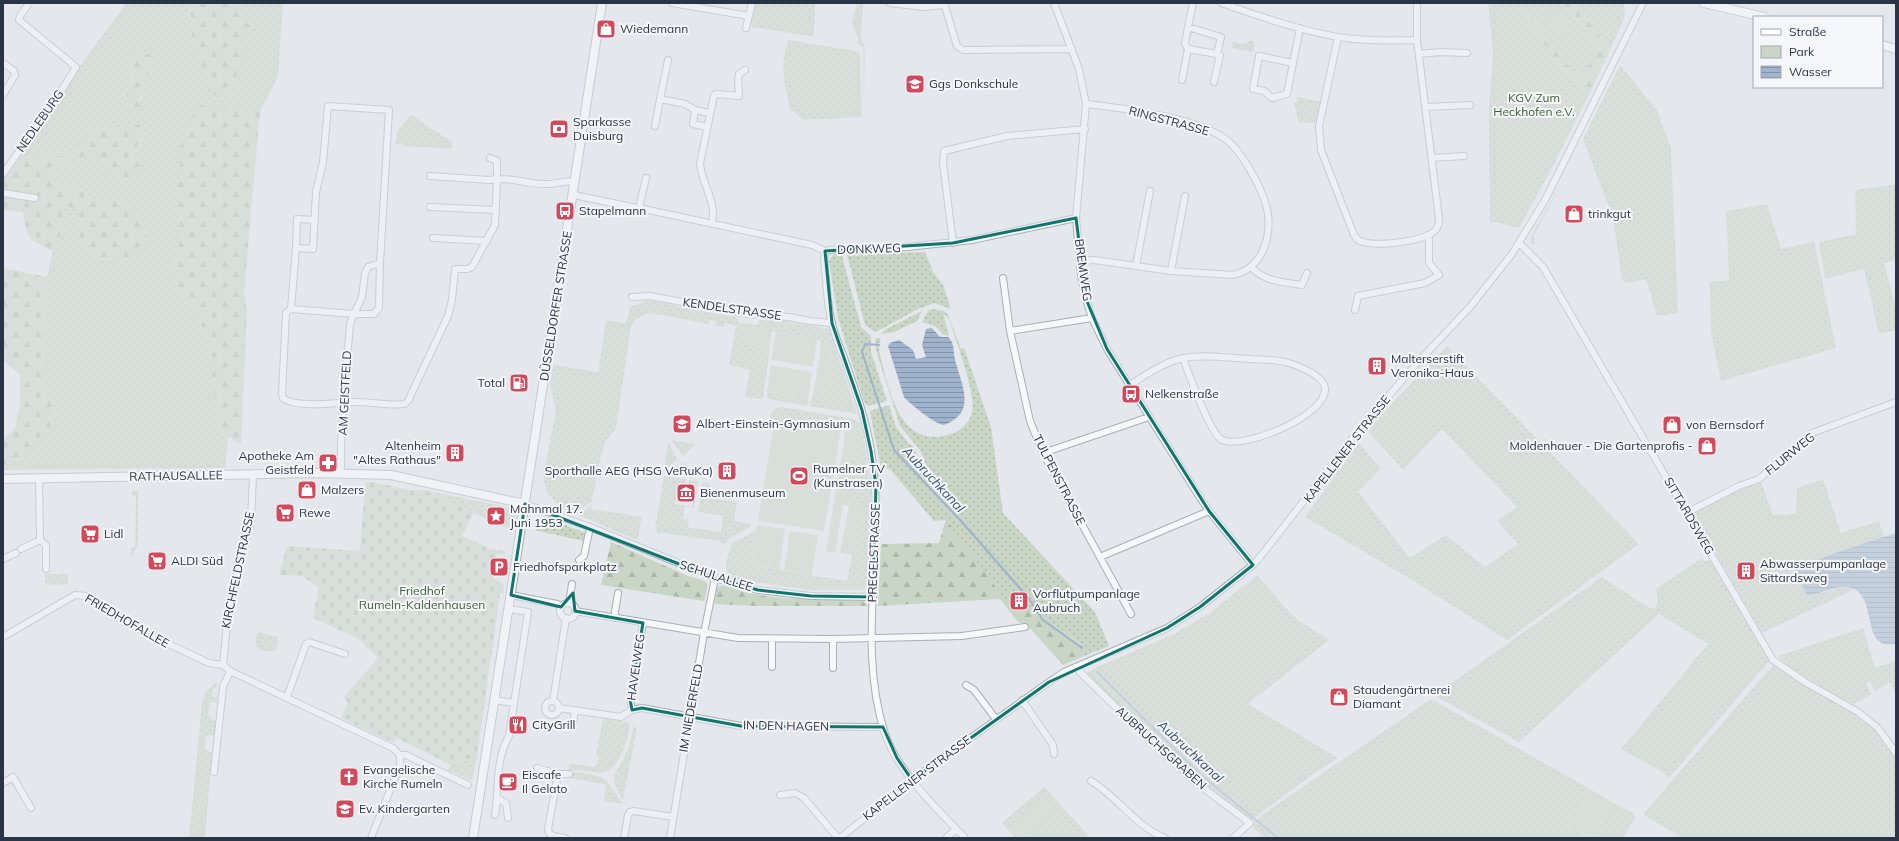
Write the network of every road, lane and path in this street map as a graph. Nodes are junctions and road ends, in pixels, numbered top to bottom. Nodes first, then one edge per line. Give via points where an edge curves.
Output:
1 (29, 3) edge
2 (602, 3) edge
3 (672, 3) edge
4 (752, 3) edge
5 (890, 3) edge
6 (1054, 3) edge
7 (1193, 3) edge
8 (1221, 3) edge
9 (1417, 3) edge
10 (1643, 3) edge
11 (1704, 3) edge
12 (944, 4) edge
13 (749, 16) junction
14 (1760, 16) edge
15 (1188, 27) junction
16 (746, 28) dead end
17 (1300, 28) junction
18 (1338, 37) junction
19 (1417, 40) junction
20 (1883, 45) edge
21 (1072, 49) junction
22 (1188, 49) junction
23 (1896, 49) edge
24 (1467, 53) dead end
25 (1217, 54) junction
26 (1419, 54) junction
27 (668, 60) dead end
28 (3, 63) edge
29 (1293, 63) junction
30 (745, 70) dead end
31 (1182, 80) dead end
32 (1214, 82) dead end
33 (3, 94) edge
34 (660, 99) junction
35 (1086, 104) junction
36 (1470, 105) dead end
37 (1426, 106) junction
38 (695, 110) junction
39 (709, 113) junction
40 (655, 126) dead end
41 (706, 126) junction
42 (1085, 129) junction
43 (1464, 156) dead end
44 (490, 158) dead end
45 (1432, 158) junction
46 (3, 174) edge
47 (430, 176) dead end
48 (646, 178) dead end
49 (497, 179) junction
50 (575, 182) junction
51 (1150, 191) dead end
52 (3, 193) edge
53 (574, 195) junction
54 (1185, 196) dead end
55 (35, 198) dead end
56 (430, 207) dead end
57 (638, 208) junction
58 (496, 210) junction
59 (1076, 218) junction
60 (315, 220) junction
61 (712, 224) junction
62 (1427, 236) junction
63 (433, 238) dead end
64 (487, 241) junction
65 (952, 243) junction
66 (1519, 243) junction
67 (296, 248) junction
68 (825, 251) junction
69 (1080, 261) junction
70 (380, 262) junction
71 (1136, 266) junction
72 (1251, 267) junction
73 (1171, 271) junction
74 (1308, 273) dead end
75 (1003, 278) dead end
76 (632, 297) dead end
77 (291, 309) junction
78 (1355, 310) dead end
79 (354, 314) junction
80 (1092, 318) junction
81 (832, 323) junction
82 (1010, 331) junction
83 (1183, 358) junction
84 (1130, 385) junction
85 (1896, 402) edge
86 (345, 403) junction
87 (1149, 417) junction
88 (1043, 453) junction
89 (341, 473) junction
90 (253, 475) junction
91 (39, 478) junction
92 (3, 479) edge
93 (525, 504) junction
94 (1209, 511) junction
95 (1689, 515) junction
96 (590, 527) junction
97 (40, 540) junction
98 (1100, 557) junction
99 (3, 559) edge
100 (579, 560) dead end
101 (1253, 565) junction
102 (46, 569) dead end
103 (715, 578) junction
104 (572, 584) dead end
105 (618, 593) dead end
106 (511, 595) junction
107 (873, 597) junction
108 (570, 603) junction
109 (561, 607) junction
110 (509, 609) junction
111 (575, 611) junction
112 (1131, 614) dead end
113 (566, 618) junction
114 (614, 618) junction
115 (643, 623) junction
116 (1024, 627) dead end
117 (704, 633) junction
118 (3, 637) edge
119 (872, 639) junction
120 (772, 640) junction
121 (834, 640) junction
122 (345, 654) dead end
123 (223, 664) junction
124 (772, 667) dead end
125 (1077, 667) junction
126 (833, 668) dead end
127 (230, 672) junction
128 (966, 685) dead end
129 (287, 697) junction
130 (494, 700) junction
131 (1022, 700) junction
132 (553, 701) junction
133 (514, 703) junction
134 (559, 708) junction
135 (575, 710) junction
136 (632, 710) junction
137 (690, 716) junction
138 (996, 719) junction
139 (574, 723) dead end
140 (883, 727) junction
141 (1896, 753) edge
142 (1054, 754) dead end
143 (400, 755) junction
144 (537, 768) dead end
145 (214, 772) dead end
146 (558, 774) junction
147 (569, 774) dead end
148 (912, 780) junction
149 (1091, 780) dead end
150 (3, 784) edge
151 (468, 785) dead end
152 (780, 794) dead end
153 (498, 799) junction
154 (31, 808) dead end
155 (673, 817) junction
156 (956, 829) junction
157 (1156, 836) edge
158 (473, 837) edge
159 (371, 838) edge
160 (564, 838) edge
161 (624, 838) edge
162 (670, 838) edge
163 (839, 838) edge
164 (946, 838) edge
165 (965, 838) edge
166 (1165, 838) edge
167 (1233, 838) edge

1 - 46 street, NEDLEBURG via 19,20 76,67
2 - 50 main road, DÜSSELDORFER STRASSE
3 - 13 street
4 - 13 street
5 - 12 street via 924,7
6 - 21 street, BREMWEG
7 - 15 street
8 - 17 street
9 - 19 street
10 - 66 street, KAPELLENER STRASSE via 1545,200
11 - 14 main road
12 - 21 street via 957,46 963,50
13 - 16 street
15 - 22 street via 1185,44
15 - 25 street via 1221,37
17 - 18 street
17 - 29 street
18 - 19 street via 1376,41
18 - 62 street via 1319,126 1319,137 1321,150 1354,235 1358,241 1379,244
19 - 26 street
20 - 23 main road
21 - 35 street, BREMWEG
22 - 25 street
22 - 31 street
24 - 26 street
25 - 32 street via 1220,55
26 - 37 street
27 - 34 street
28 - 33 street via 14,71 15,75
29 - 29 street via 1259,56 1252,89 1264,91 1272,98 1286,94
30 - 39 street via 739,74 739,96 714,95
34 - 38 street via 685,104
34 - 40 street
35 - 42 street, BREMWEG
35 - 72 street, RINGSTRASSE via 1152,114 1189,124 1225,138 1244,160 1264,199 1268,213 1266,244 1258,261
36 - 37 street
37 - 45 street
38 - 39 street
38 - 41 street via 692,124
39 - 41 street
41 - 61 street via 700,164 711,201
42 - 59 street, BREMWEG
42 - 65 street via 1007,136 944,151 943,163
43 - 45 street
44 - 49 street via 497,161
45 - 62 street via 1439,219 1438,227
47 - 49 street
48 - 57 street
49 - 50 street via 544,184
49 - 58 street
50 - 53 main road, DÜSSELDORFER STRASSE
51 - 71 street
52 - 55 street
53 - 57 street, DONKWEG
53 - 93 main road, DÜSSELDORFER STRASSE
54 - 73 street
56 - 58 street
57 - 61 street, DONKWEG
58 - 64 street via 496,225
59 - 65 street, DONKWEG
59 - 69 street, BREMWEG
60 - 67 street via 313,249
60 - 67 street via 297,219
60 - 70 street via 316,192 323,162 328,106 389,110
61 - 68 street, DONKWEG via 812,245
62 - 78 street via 1429,263 1439,275 1425,282 1358,296
63 - 64 street
64 - 86 street via 472,266 467,269 455,269 449,312 408,401 401,404
65 - 68 street, DONKWEG via 908,248
66 - 95 street, SITTARDSWEG via 1543,267
66 - 101 street, KAPELLENER STRASSE via 1470,307 1360,429
67 - 77 street
68 - 81 street, PREGELSTRASSE
69 - 71 street, RINGSTRASSE via 1094,260
69 - 80 street, BREMWEG
70 - 79 street, AM GEISTFELD via 368,267 362,298
70 - 79 street via 378,311 374,314
71 - 73 street, RINGSTRASSE
72 - 73 street, RINGSTRASSE via 1240,274 1232,275
72 - 74 street via 1258,275 1272,281 1302,285
75 - 82 street, TULPENSTRASSE
76 - 81 street, KENDELSTRASSE via 650,296 748,314
77 - 79 street
77 - 86 street via 286,313 283,398 290,402
79 - 86 street, AM GEISTFELD via 350,324
80 - 82 street
80 - 84 street, BREMWEG via 1107,349
81 - 107 street, PREGELSTRASSE via 862,410 871,450 876,485
82 - 88 street, TULPENSTRASSE via 1024,401
83 - 83 street via 1210,357 1289,363 1321,380 1325,393 1316,406 1281,430 1250,439 1221,440 1205,413
83 - 84 street via 1165,364
84 - 87 street, BREMWEG
85 - 95 street, FLURWEG via 1812,433 1759,479 1739,486 1692,510
86 - 89 street, AM GEISTFELD
87 - 88 street
87 - 94 street, BREMWEG
88 - 98 street, TULPENSTRASSE
89 - 90 main road, RATHAUSALLEE
89 - 93 main road, RATHAUSALLEE via 391,475
90 - 91 main road, RATHAUSALLEE
90 - 123 street, KIRCHFELDSTRASSE via 251,521 229,604
91 - 92 main road, RATHAUSALLEE
91 - 97 street
93 - 96 street, SCHULALLEE
93 - 106 main road, DÜSSELDORFER STRASSE
94 - 98 street
94 - 101 street, BREMWEG
95 - 141 street, SITTARDSWEG via 1773,660 1805,682 1858,712 1878,728
96 - 100 street via 584,556
96 - 103 street, SCHULALLEE
97 - 99 street
97 - 102 street via 46,545
98 - 112 street, TULPENSTRASSE
101 - 125 street, KAPELLENER STRASSE via 1200,607 1168,628
103 - 107 street, SCHULALLEE via 758,590 811,596
103 - 117 street, IM NIEDERFELD
104 - 108 street
105 - 114 street
106 - 109 street
106 - 110 main road, DÜSSELDORFER STRASSE
107 - 119 street, PREGELSTRASSE
108 - 109 street
108 - 111 street
109 - 113 street via 561,614
110 - 130 main road, DÜSSELDORFER STRASSE
110 - 133 street via 528,612
111 - 113 street via 574,616
111 - 114 street
113 - 132 street
114 - 115 street
115 - 117 street
115 - 136 street, HAVELWEG via 630,698
116 - 119 street via 962,636
117 - 120 street
117 - 137 street, IM NIEDERFELD
118 - 123 street, FRIEDHOFALLEE via 75,595 87,596 147,634 209,663
119 - 121 street
119 - 140 street, PREGELSTRASSE via 873,682
120 - 121 street
120 - 124 street
121 - 126 street
122 - 129 street via 309,642 306,644
123 - 127 street
125 - 131 street, KAPELLENER STRASSE via 1064,672
125 - 167 street, AUBRUCHSGRABEN via 1084,677 1194,781 1250,823
127 - 129 street
127 - 145 street via 223,687
128 - 138 street via 974,690
129 - 143 street via 393,748
130 - 133 street
130 - 158 main road, DÜSSELDORFER STRASSE
131 - 138 street, KAPELLENER STRASSE
131 - 142 street via 1053,745
132 - 134 street
132 - 134 street via 546,705 547,714 553,716
133 - 153 street via 509,736 503,745 496,789
134 - 135 street, IN DEN HAGEN
135 - 136 street, IN DEN HAGEN via 620,717
135 - 139 street
136 - 137 street, IN DEN HAGEN via 642,708
137 - 140 street, IN DEN HAGEN via 741,726
137 - 155 street, IM NIEDERFELD
138 - 148 street, KAPELLENER STRASSE
140 - 148 street, PREGELSTRASSE via 897,758
143 - 151 street via 406,755
143 - 159 street via 400,765
144 - 146 street
146 - 147 street
146 - 160 street via 548,829 553,836
148 - 156 street, PREGELSTRASSE
148 - 163 street, KAPELLENER STRASSE
149 - 157 street
150 - 154 street via 13,777
152 - 163 street via 795,794 804,798
153 - 153 street via 506,803 508,815 496,813
155 - 161 street via 630,812
155 - 162 street, IM NIEDERFELD
156 - 164 street
156 - 165 street, PREGELSTRASSE
157 - 166 street

